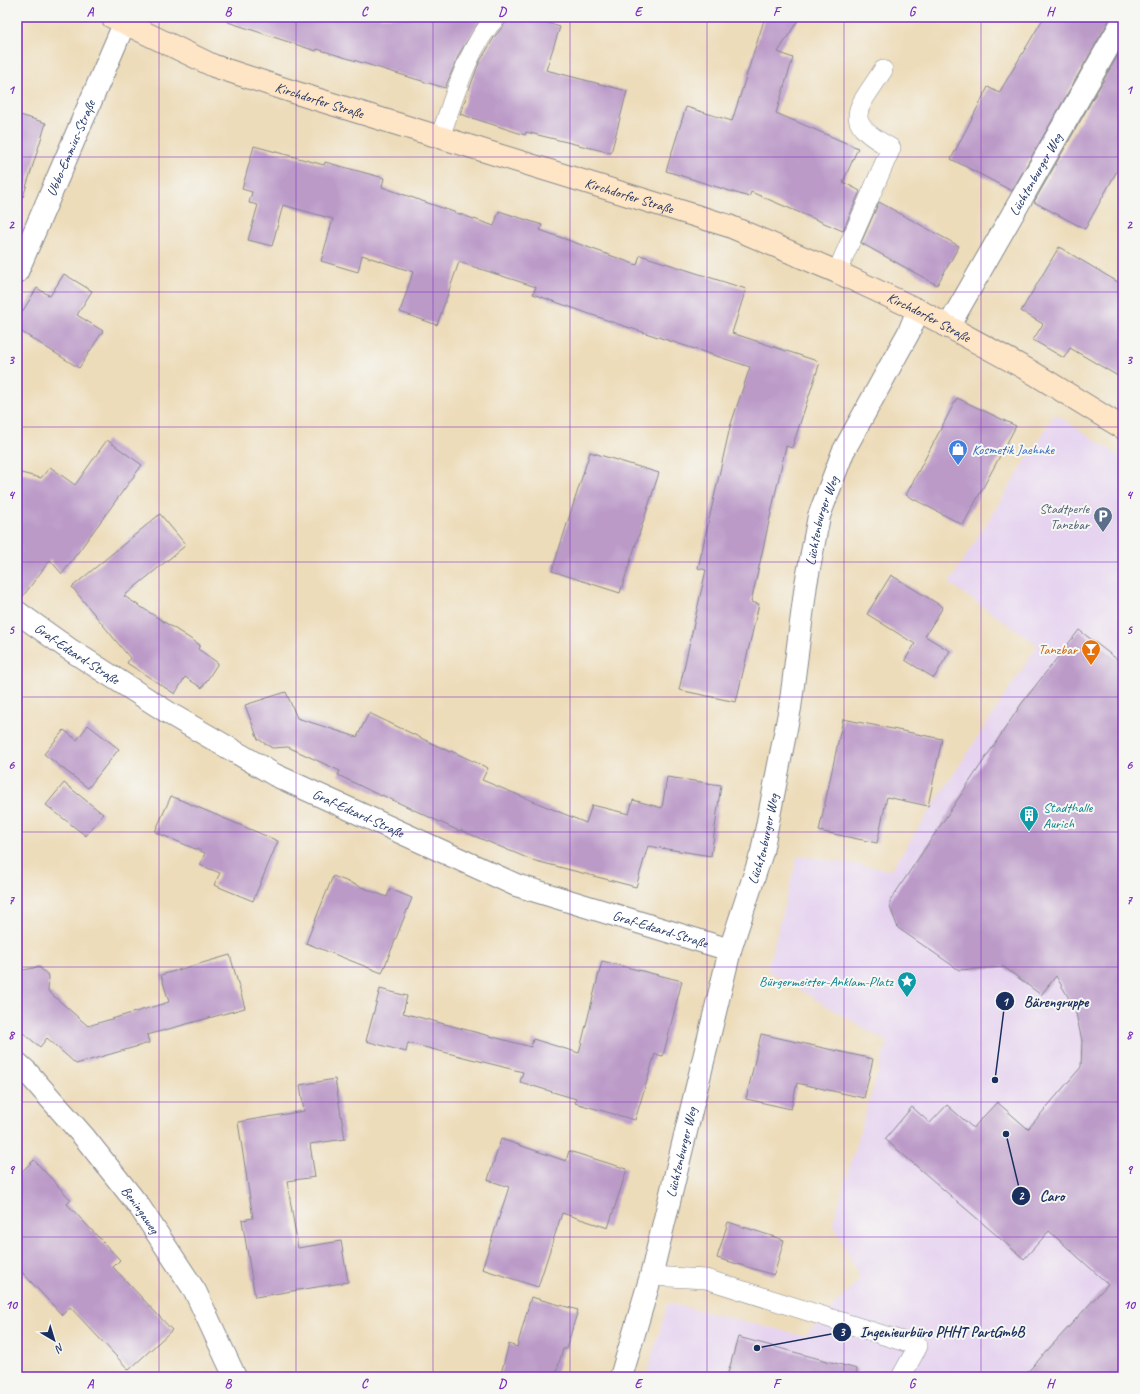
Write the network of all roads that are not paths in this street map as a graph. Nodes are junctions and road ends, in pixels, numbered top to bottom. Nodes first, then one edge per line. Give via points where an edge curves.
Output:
1 (496, 17) edge
2 (118, 21) edge
3 (1123, 21) edge
4 (883, 70) dead end
5 (440, 137) junction
6 (17, 272) edge
7 (837, 272) junction
8 (918, 310) junction
9 (948, 327) junction
10 (1123, 428) edge
11 (17, 612) edge
12 (730, 950) junction
13 (17, 1063) edge
14 (651, 1276) junction
15 (235, 1377) edge
16 (621, 1377) edge
17 (902, 1377) edge

1 - 5 lane via 482,32 471,52
2 - 5 street, Kirchdorfer Straße via 214,66
2 - 6 street, Ubbo-Emmius-Straße
3 - 9 street, Lüchtenburger Weg
4 - 7 lane via 857,113 862,128 891,148
5 - 7 street, Kirchdorfer Straße via 729,226
7 - 8 street, Kirchdorfer Straße
8 - 9 street, Kirchdorfer Straße
8 - 12 street, Lüchtenburger Weg via 909,332 843,452 819,516 806,584 790,708 762,852
9 - 10 street, Kirchdorfer Straße via 1030,371
11 - 12 street, Graf-Edzard-Straße via 69,649 166,711 275,775 516,885
12 - 14 street, Lüchtenburger Weg
13 - 15 street, Beningaweg via 85,1138 139,1206 195,1292
14 - 16 street, Lüchtenburger Weg
14 - 17 lane via 706,1279 918,1346

